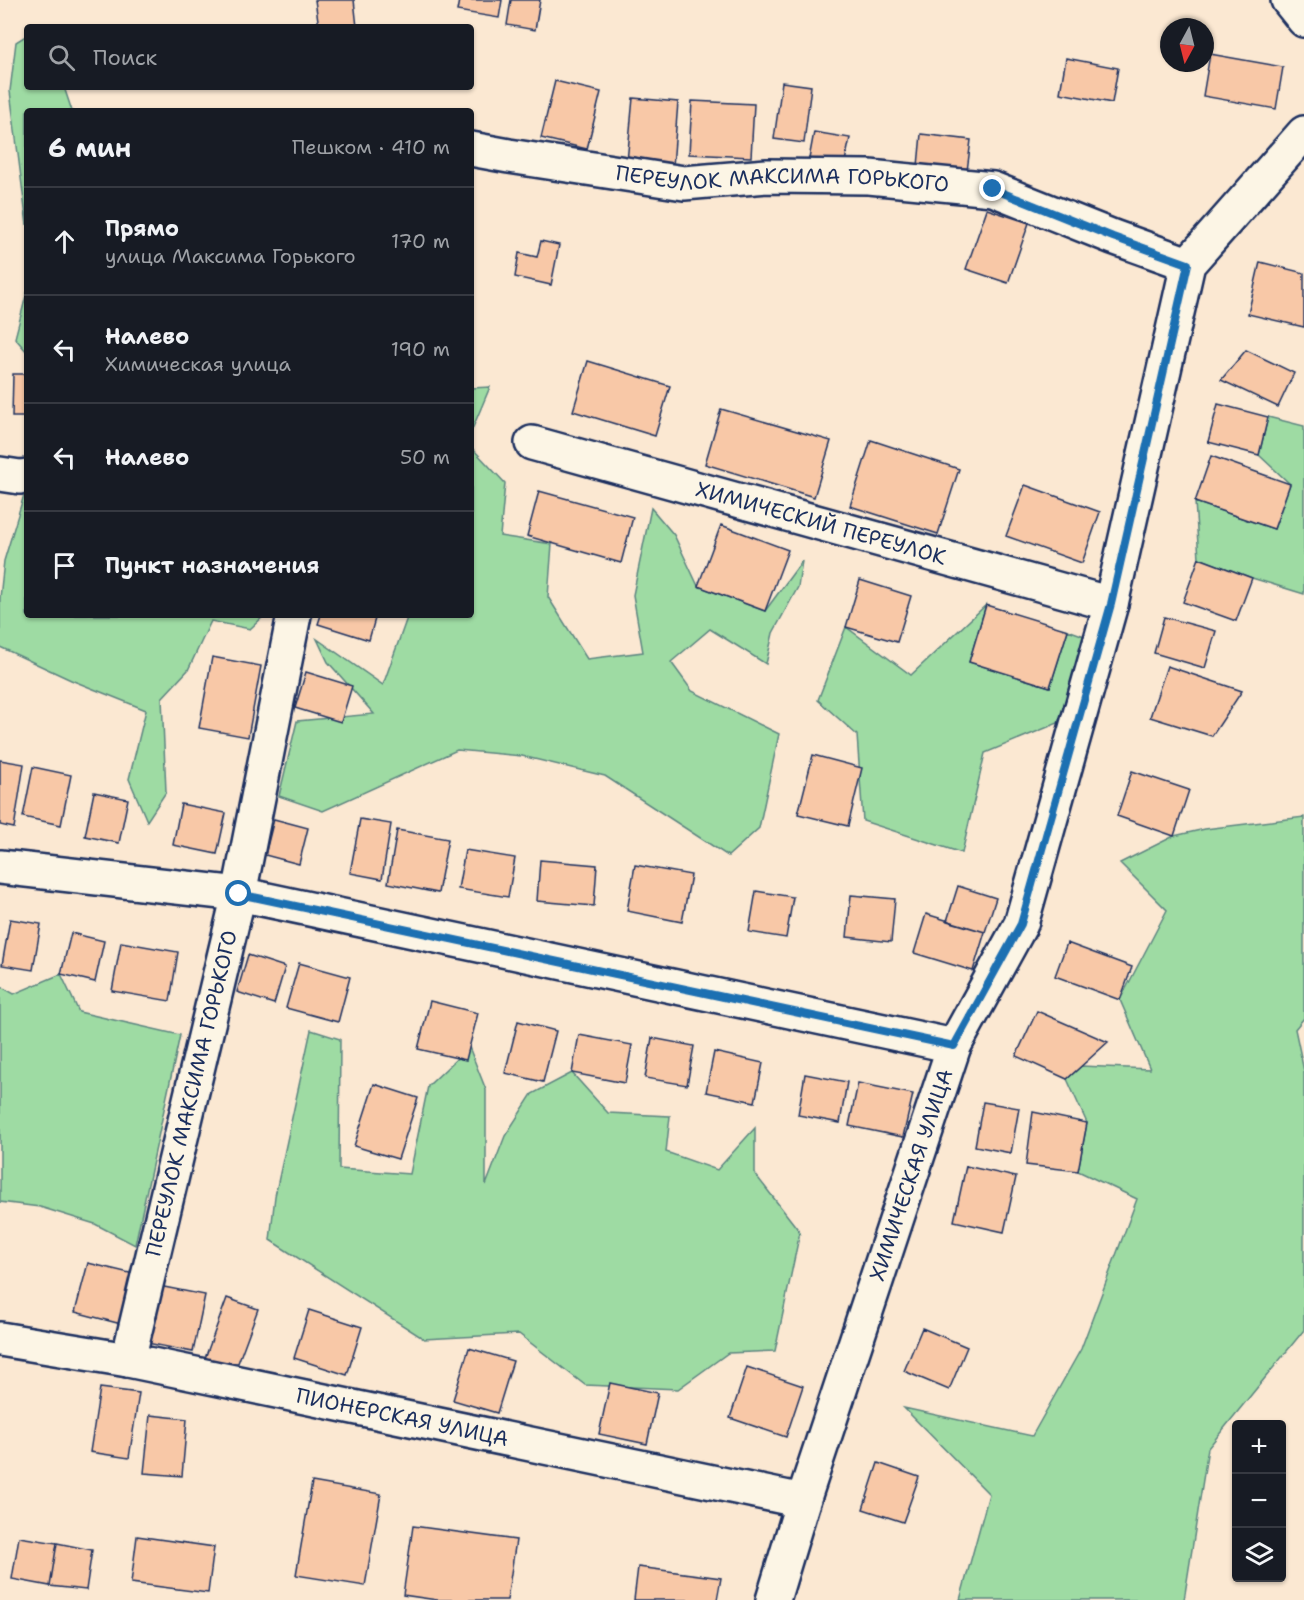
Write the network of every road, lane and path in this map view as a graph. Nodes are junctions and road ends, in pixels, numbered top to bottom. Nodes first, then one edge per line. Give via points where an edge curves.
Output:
1 (1288, 0) edge
2 (1304, 20) edge
3 (1304, 133) edge
4 (474, 150) edge
5 (1188, 264) junction
6 (532, 442) dead end
7 (0, 474) edge
8 (24, 476) edge
9 (1111, 604) junction
10 (293, 618) edge
11 (0, 867) edge
12 (239, 894) junction
13 (954, 1046) junction
14 (0, 1339) edge
15 (128, 1360) junction
16 (803, 1501) junction
17 (773, 1600) edge

1 - 2 street
3 - 5 street, ХИМИЧЕСКАЯ УЛИЦА
4 - 5 street, ПЕРЕУЛОК МАКСИМА ГОРЬКОГО via 684,183 767,176 869,177 993,189
5 - 9 street, ХИМИЧЕСКАЯ УЛИЦА
6 - 9 street, ХИМИЧЕСКИЙ ПЕРЕУЛОК
7 - 8 street
9 - 13 street, ХИМИЧЕСКАЯ УЛИЦА via 1021,924
10 - 12 street, ПЕРЕУЛОК МАКСИМА ГОРЬКОГО
11 - 12 street
12 - 13 street
12 - 15 street, ПЕРЕУЛОК МАКСИМА ГОРЬКОГО
13 - 16 street, ХИМИЧЕСКАЯ УЛИЦА
14 - 15 street, ПИОНЕРСКАЯ УЛИЦА
15 - 16 street, ПИОНЕРСКАЯ УЛИЦА
16 - 17 street, ХИМИЧЕСКАЯ УЛИЦА

